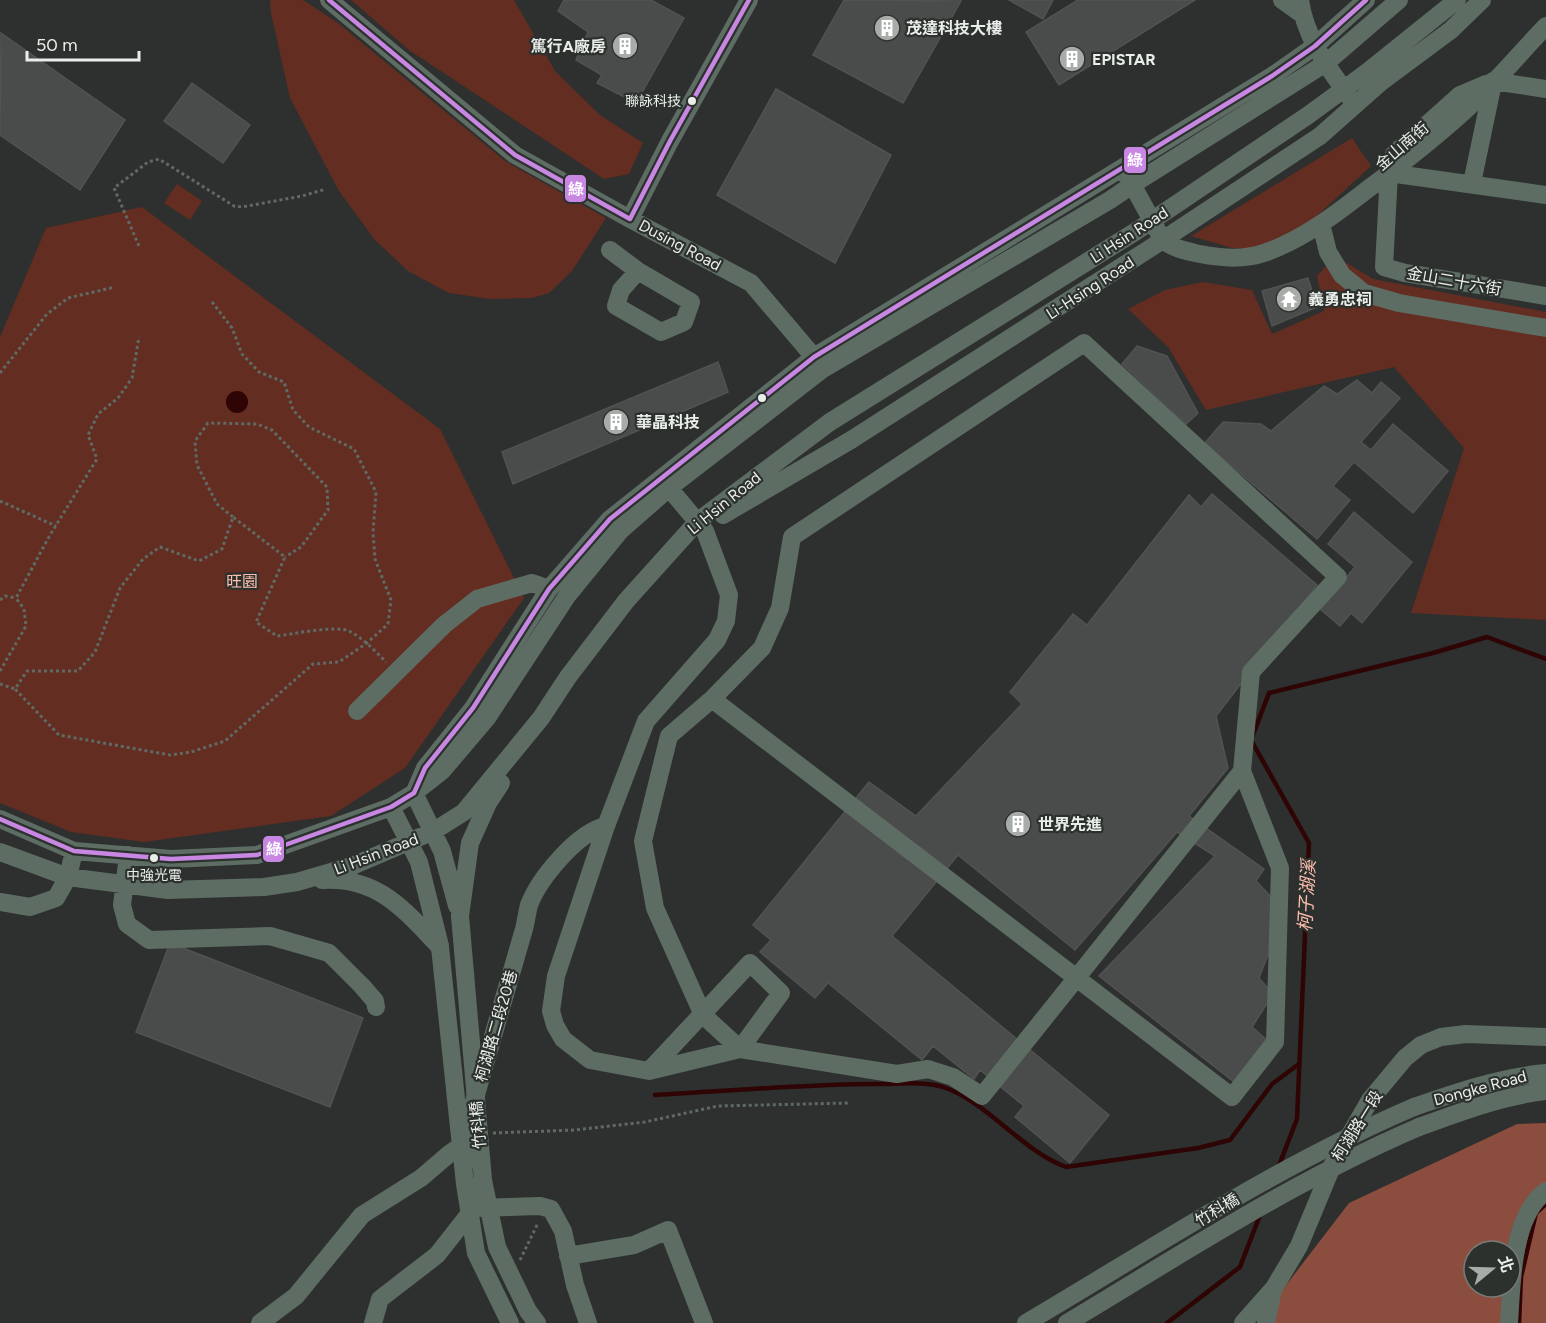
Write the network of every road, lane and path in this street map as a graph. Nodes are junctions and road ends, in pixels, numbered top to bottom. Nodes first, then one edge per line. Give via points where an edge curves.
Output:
1 (329, 0) edge
2 (749, 0) edge
3 (1281, 0) edge
4 (1366, 0) edge
5 (1399, 0) edge
6 (1457, 0) edge
7 (1482, 0) edge
8 (1302, 7) edge
9 (1546, 26) edge
10 (1315, 46) junction
11 (1326, 63) junction
12 (1493, 81) junction
13 (1546, 89) edge
14 (1344, 90) junction
15 (1355, 105) junction
16 (1123, 168) junction
17 (1389, 173) junction
18 (1472, 183) junction
19 (1132, 184) junction
20 (326, 189) dead end
21 (1546, 195) edge
22 (630, 219) junction
23 (1152, 221) junction
24 (1321, 224) junction
25 (1162, 239) junction
26 (139, 246) dead end
27 (610, 250) dead end
28 (638, 271) dead end
29 (115, 287) dead end
30 (1546, 296) edge
31 (212, 302) dead end
32 (1546, 328) edge
33 (139, 337) dead end
34 (814, 357) junction
35 (0, 373) edge
36 (664, 483) junction
37 (0, 501) edge
38 (233, 517) junction
39 (56, 526) junction
40 (701, 526) junction
41 (285, 558) junction
42 (549, 590) junction
43 (16, 598) junction
44 (0, 600) edge
45 (367, 643) junction
46 (0, 670) edge
47 (396, 672) junction
48 (0, 684) edge
49 (15, 689) junction
50 (712, 699) junction
51 (357, 711) dead end
52 (541, 718) junction
53 (1242, 771) junction
54 (414, 793) junction
55 (391, 807) junction
56 (0, 819) edge
57 (606, 826) junction
58 (434, 831) junction
59 (409, 843) junction
60 (74, 850) junction
61 (0, 852) edge
62 (128, 855) junction
63 (68, 877) junction
64 (297, 882) junction
65 (124, 884) junction
66 (0, 902) edge
67 (460, 916) junction
68 (440, 947) junction
69 (1076, 978) junction
70 (376, 1007) dead end
71 (703, 1015) junction
72 (1546, 1037) edge
73 (740, 1049) junction
74 (649, 1071) junction
75 (1546, 1073) edge
76 (1546, 1091) edge
77 (849, 1103) dead end
78 (1414, 1107) joint
79 (1419, 1126) joint
80 (469, 1137) junction
81 (1546, 1191) edge
82 (474, 1208) junction
83 (568, 1256) junction
84 (1274, 1288) junction
85 (260, 1323) edge
86 (373, 1323) edge
87 (510, 1323) edge
88 (537, 1323) edge
89 (588, 1323) edge
90 (704, 1323) edge
91 (1026, 1323) edge
92 (1067, 1323) edge
93 (1243, 1323) edge
94 (1266, 1323) edge
95 (1509, 1323) edge

1 - 22 street, Dusing Road via 515,155
2 - 22 street
3 - 8 street
4 - 10 street
5 - 11 street
6 - 14 street, Li Hsin Road
7 - 15 street, Li-Hsing Road
8 - 10 street
9 - 12 street, 金山南街
10 - 11 street
10 - 16 street
11 - 14 street
11 - 19 street
12 - 13 street
12 - 17 street, 金山南街 via 1471,105
12 - 18 street
12 - 24 street, 金山南街 via 1460,95 1329,211
14 - 15 street
14 - 23 street, Li Hsin Road
15 - 25 street, Li-Hsing Road via 1320,136
16 - 19 street
16 - 34 street
17 - 18 street
17 - 24 street, 金山南街
17 - 30 street, 金山二十六街 via 1384,267
18 - 21 street
19 - 23 street
19 - 36 street via 1100,207 823,369
20 - 26 path via 234,206 159,159 148,162 114,188
22 - 34 street, Dusing Road via 751,283
23 - 25 street
23 - 40 street, Li Hsin Road via 830,422
24 - 25 street, 金山南街 via 1262,254 1237,258 1183,250
24 - 32 street via 1328,252 1342,275 1364,293 1399,303
25 - 40 street, Li-Hsing Road via 851,440
27 - 28 street
29 - 35 path via 68,298 47,314
31 - 45 path via 232,328 242,354 259,372 284,382 293,410 309,427 354,449 375,492 375,559 391,600 388,624
33 - 39 path via 132,378 118,398 98,414 88,435 98,459
34 - 36 street
36 - 40 street
36 - 42 street via 610,519
36 - 54 street via 567,596 488,718 442,771
37 - 39 path
38 - 41 path
38 - 41 path via 217,504 197,465 195,441 208,423 257,424 272,430 327,487 328,510 301,547
38 - 49 path via 222,549 200,561 160,547 143,559 120,588 95,652 78,671 27,671
39 - 43 path
40 - 52 street, Li Hsin Road via 676,544 626,601
40 - 57 street via 729,595 726,621 717,640 646,721
41 - 45 path via 256,622 277,636 347,630
42 - 47 street via 532,584 477,599
42 - 54 street via 473,708 425,768
43 - 44 path via 5,596
43 - 46 path via 24,609 26,626
45 - 47 path
45 - 49 path via 339,662 313,664 225,741 170,755 60,735
47 - 51 street
48 - 49 path
50 - 53 street via 762,648 780,608 792,537 1084,343 1338,577 1251,672
50 - 69 street
50 - 71 street via 669,736 643,841 655,908
52 - 58 street, Li Hsin Road via 464,812
52 - 67 street via 488,803 470,843
53 - 69 street
53 - 69 street via 1280,868 1275,1042 1232,1097
54 - 55 street
54 - 58 street
55 - 59 street
55 - 62 street via 258,855 171,859
56 - 60 street
57 - 74 street via 556,975 551,1011 563,1039 590,1060
57 - 80 street, 柯湖路二段20巷 via 595,828 575,844 542,882 529,906 471,1112
58 - 59 street, Li Hsin Road
58 - 67 street
59 - 64 street, Li Hsin Road
59 - 68 street via 419,862
60 - 62 street
60 - 63 street
61 - 63 street, Li Hsin Road
62 - 65 street
63 - 65 street, Li Hsin Road
63 - 66 street via 56,898 30,907
64 - 65 street, Li Hsin Road via 168,890
64 - 68 street via 331,879 378,890 404,909
65 - 70 street via 122,905 127,924 150,940 270,936 329,953 362,986
67 - 88 street, 竹科橋, bridge via 483,1180 497,1247
68 - 87 street, 竹科橋, bridge via 476,1253
69 - 73 street via 982,1095 953,1077 928,1070 897,1074
71 - 73 street
71 - 73 street via 750,963 781,993
71 - 74 street
72 - 84 street, 柯湖路一段 via 1441,1037 1404,1058 1370,1100 1338,1155 1299,1246
73 - 74 street
75 - 78 street, Dongke Road via 1475,1087
76 - 79 street, Dongke Road via 1467,1109
77 - 80 path via 718,1106 645,1122
78 - 91 street, 竹科橋, bridge via 1340,1140
79 - 92 street, 竹科橋, bridge via 1275,1198
80 - 82 street, 柯湖路二段20巷
80 - 85 street via 421,1178 362,1215 296,1296
81 - 95 street via 1524,1216 1512,1270
82 - 83 street via 551,1209 563,1231
82 - 86 street via 437,1255 380,1299
83 - 89 street
83 - 90 street via 634,1245 668,1230
84 - 93 street, 柯湖路一段
84 - 94 street

